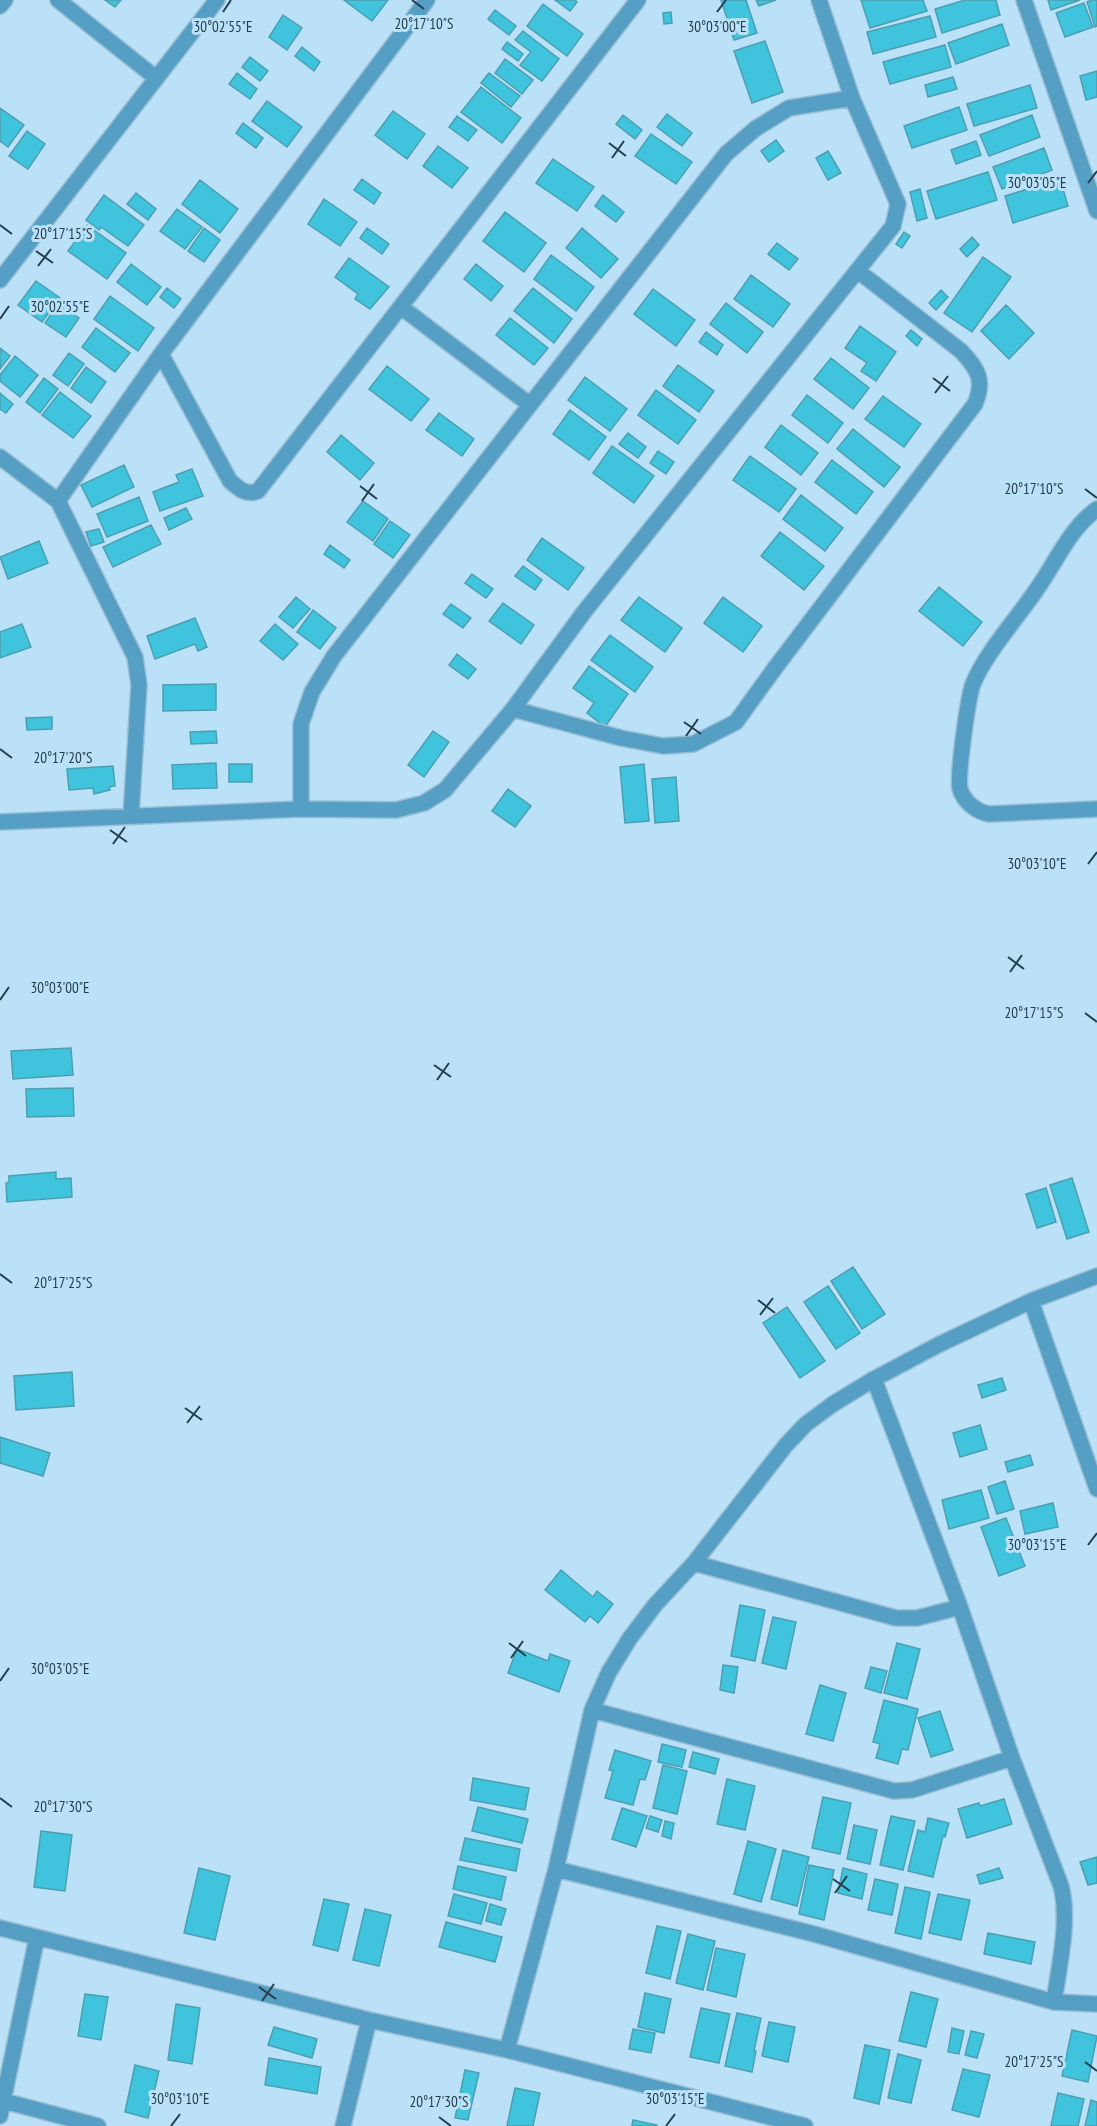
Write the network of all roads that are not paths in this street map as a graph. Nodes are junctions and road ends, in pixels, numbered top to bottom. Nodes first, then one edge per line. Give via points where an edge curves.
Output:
1 (5, 0) edge
2 (58, 0) edge
3 (217, 0) edge
4 (427, 0) edge
5 (638, 0) edge
6 (819, 0) edge
7 (1024, 0) edge
8 (0, 6) edge
9 (156, 78) junction
10 (852, 98) junction
11 (1097, 211) edge
12 (858, 271) junction
13 (0, 280) edge
14 (401, 307) junction
15 (161, 354) junction
16 (529, 404) junction
17 (0, 457) edge
18 (58, 501) junction
19 (1097, 509) edge
20 (513, 709) junction
21 (301, 809) junction
22 (1097, 809) edge
23 (131, 816) junction
24 (0, 822) edge
25 (1097, 1276) edge
26 (1031, 1301) junction
27 (874, 1379) junction
28 (1097, 1489) edge
29 (694, 1563) junction
30 (960, 1607) junction
31 (592, 1710) junction
32 (1012, 1758) junction
33 (556, 1869) junction
34 (0, 1928) edge
35 (37, 1937) junction
36 (1054, 2002) junction
37 (1097, 2004) edge
38 (369, 2020) junction
39 (507, 2050) junction
40 (4, 2101) junction
41 (0, 2116) edge
42 (98, 2126) edge
43 (344, 2126) edge
44 (805, 2126) edge

1 - 8 street
2 - 9 street
3 - 9 street
4 - 15 street
5 - 14 street
6 - 10 street
7 - 11 street
9 - 13 street
10 - 12 street via 898,204 893,226
10 - 16 street via 789,108 755,129 726,154
12 - 20 street via 592,602
12 - 20 street via 961,351 975,367 980,393 736,722 693,744 663,746
14 - 15 street via 282,462 253,493 240,490 230,480
14 - 16 street
15 - 18 street
16 - 21 street via 334,656 312,692 301,724
17 - 18 street
18 - 23 street via 135,657 139,685
19 - 22 street via 1077,527 973,685 960,788 978,812 990,814
20 - 21 street via 445,790 424,803 396,810
21 - 23 street
23 - 24 street
25 - 26 street
26 - 27 street
26 - 28 street
27 - 29 street via 806,1424
27 - 30 street
29 - 30 street via 896,1618 917,1618
29 - 31 street via 630,1638
30 - 32 street
31 - 32 street via 894,1791 912,1790
31 - 33 street
32 - 36 street via 1065,1901
33 - 36 street via 814,1934
33 - 39 street
34 - 35 street
35 - 38 street
35 - 40 street
36 - 37 street
38 - 39 street
38 - 43 street
39 - 44 street
40 - 41 street
40 - 42 street

